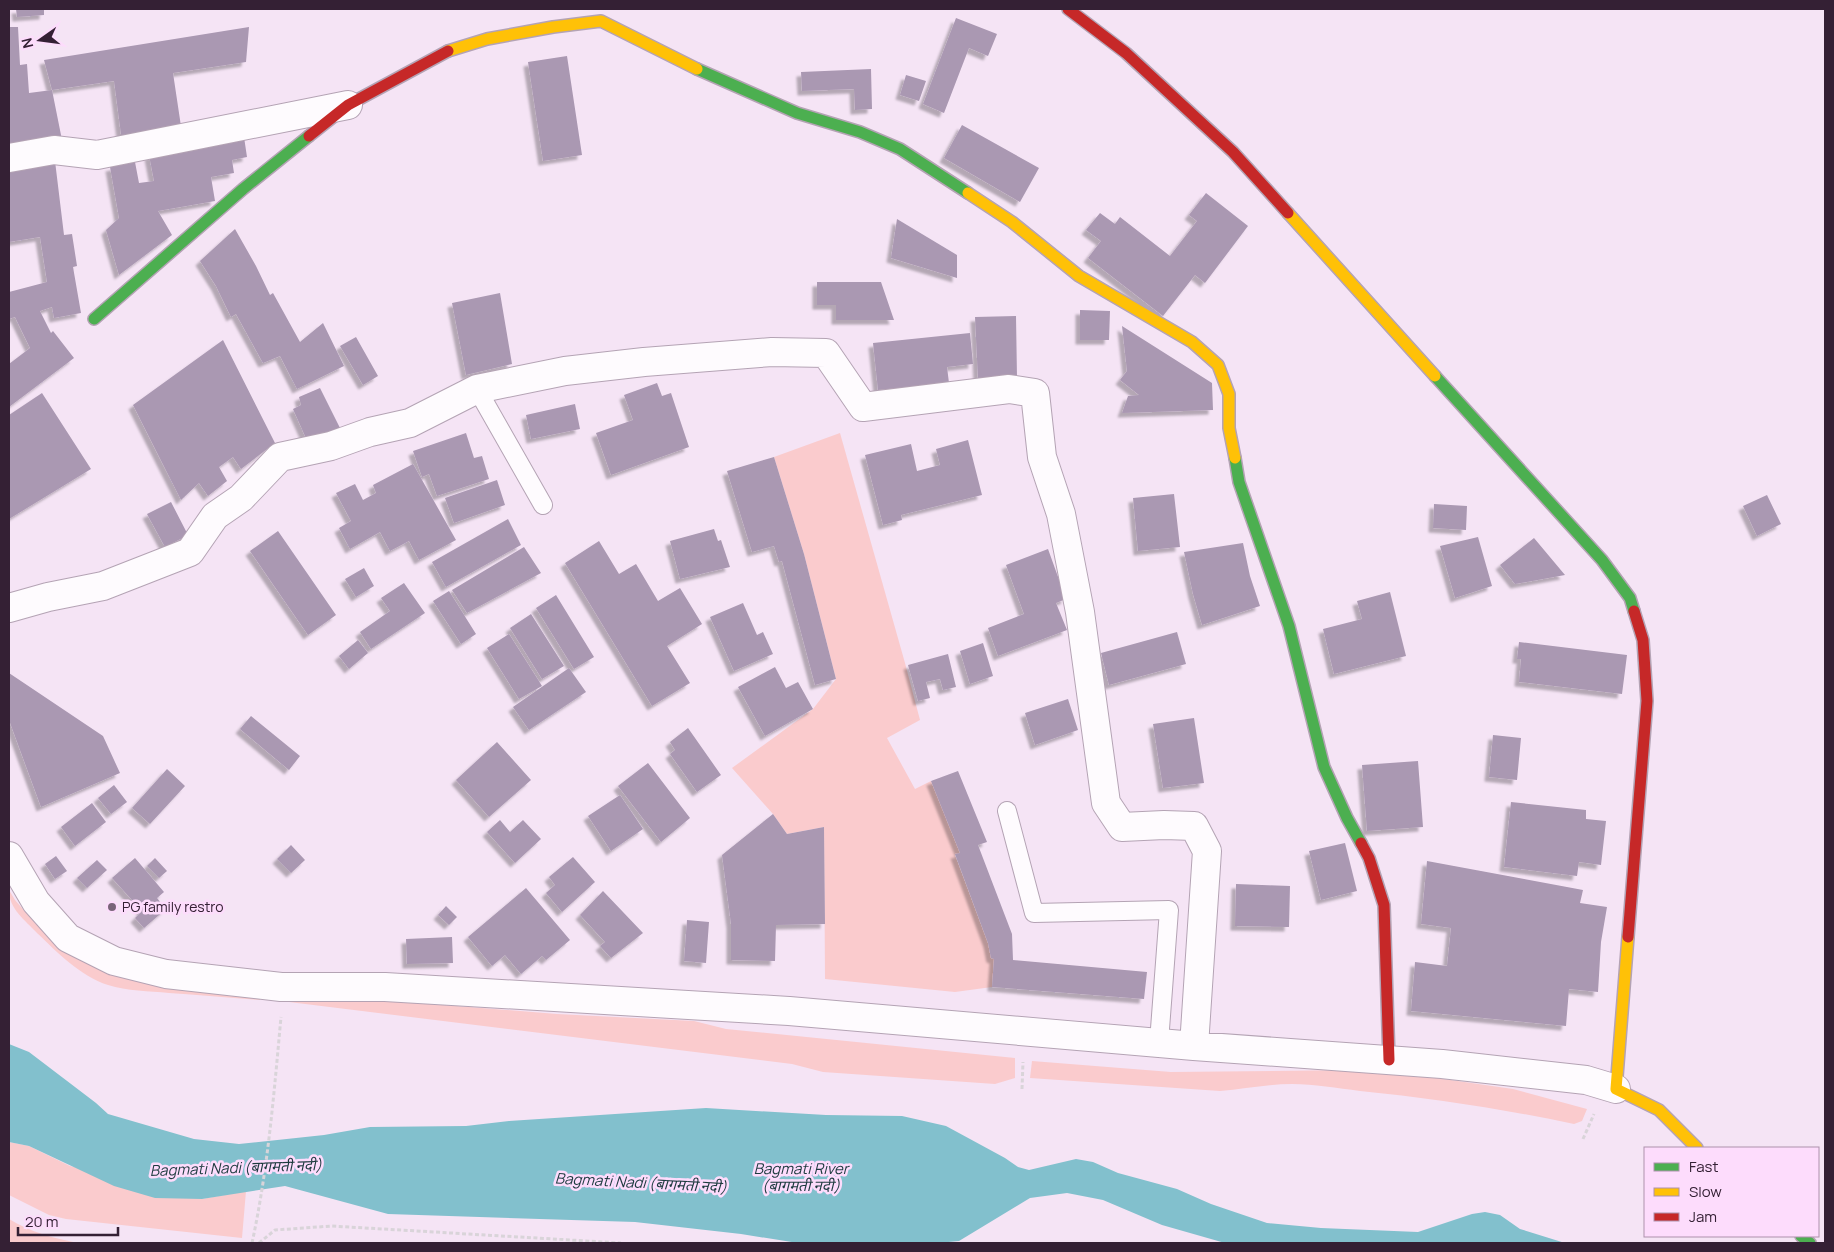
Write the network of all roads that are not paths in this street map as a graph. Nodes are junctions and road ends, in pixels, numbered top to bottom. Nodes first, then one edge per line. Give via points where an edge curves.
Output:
1 (1068, 9) edge
2 (600, 15) edge
3 (348, 105) junction
4 (9, 158) edge
5 (94, 319) dead end
6 (477, 389) junction
7 (544, 505) dead end
8 (9, 608) edge
9 (1007, 811) dead end
10 (9, 856) edge
11 (1159, 1042) junction
12 (1194, 1046) junction
13 (1389, 1060) junction
14 (1616, 1089) junction
15 (1696, 1147) edge

1 - 14 street via 1126,53 1233,152 1602,560 1630,598 1643,640 1647,701
2 - 3 street via 445,52
2 - 13 street via 685,64 797,113 860,132 900,149 1012,222 1079,276 1192,342 1218,365 1230,394 1229,428 1239,482 1289,626 1324,767 1368,858 1384,906
3 - 4 street via 97,155 54,150
3 - 5 street via 243,189
6 - 7 lane
6 - 8 street via 410,423 370,432 331,446 280,456 241,498 215,516 190,552 103,586
6 - 12 street via 574,370 772,352 826,353 863,407 1009,389 1035,393 1042,457 1062,514 1080,612 1106,804 1122,827 1194,826 1207,850
9 - 11 lane via 1034,913 1169,910
10 - 11 street via 36,902 68,938 114,961 166,974 281,987 385,987 702,1004
11 - 12 street
12 - 13 street
13 - 14 street via 1586,1080
14 - 15 street via 1659,1110

